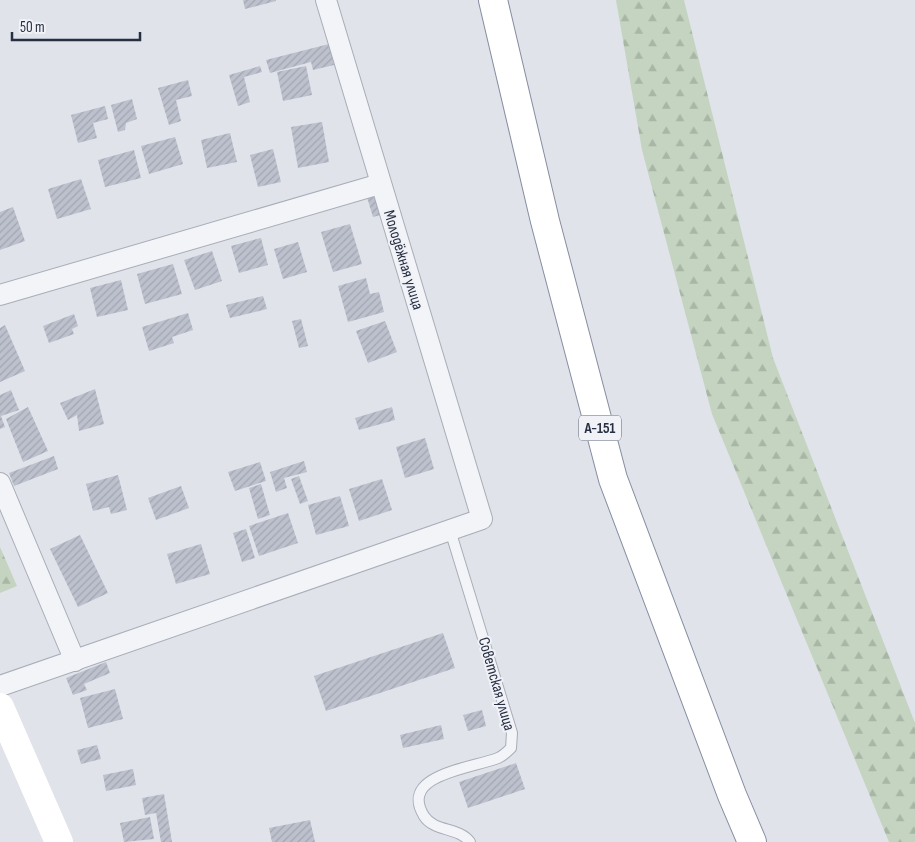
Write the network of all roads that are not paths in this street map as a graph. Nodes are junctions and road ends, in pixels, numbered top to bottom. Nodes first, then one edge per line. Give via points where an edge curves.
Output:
1 (326, 0) edge
2 (493, 0) edge
3 (380, 184) junction
4 (0, 295) edge
5 (0, 483) edge
6 (450, 530) junction
7 (75, 660) junction
8 (0, 686) edge
9 (0, 706) edge
10 (59, 842) edge
11 (470, 842) edge
12 (752, 842) edge

1 - 3 street, Молодёжная улица
2 - 12 main road, А-151 via 545,221 613,479
3 - 4 street
3 - 6 street, Молодёжная улица via 482,519
5 - 7 street
6 - 7 street
6 - 11 lane, Советская улица via 512,733 510,748 500,757 430,780 420,790 418,803 424,817 436,826
7 - 8 street
9 - 10 main road

